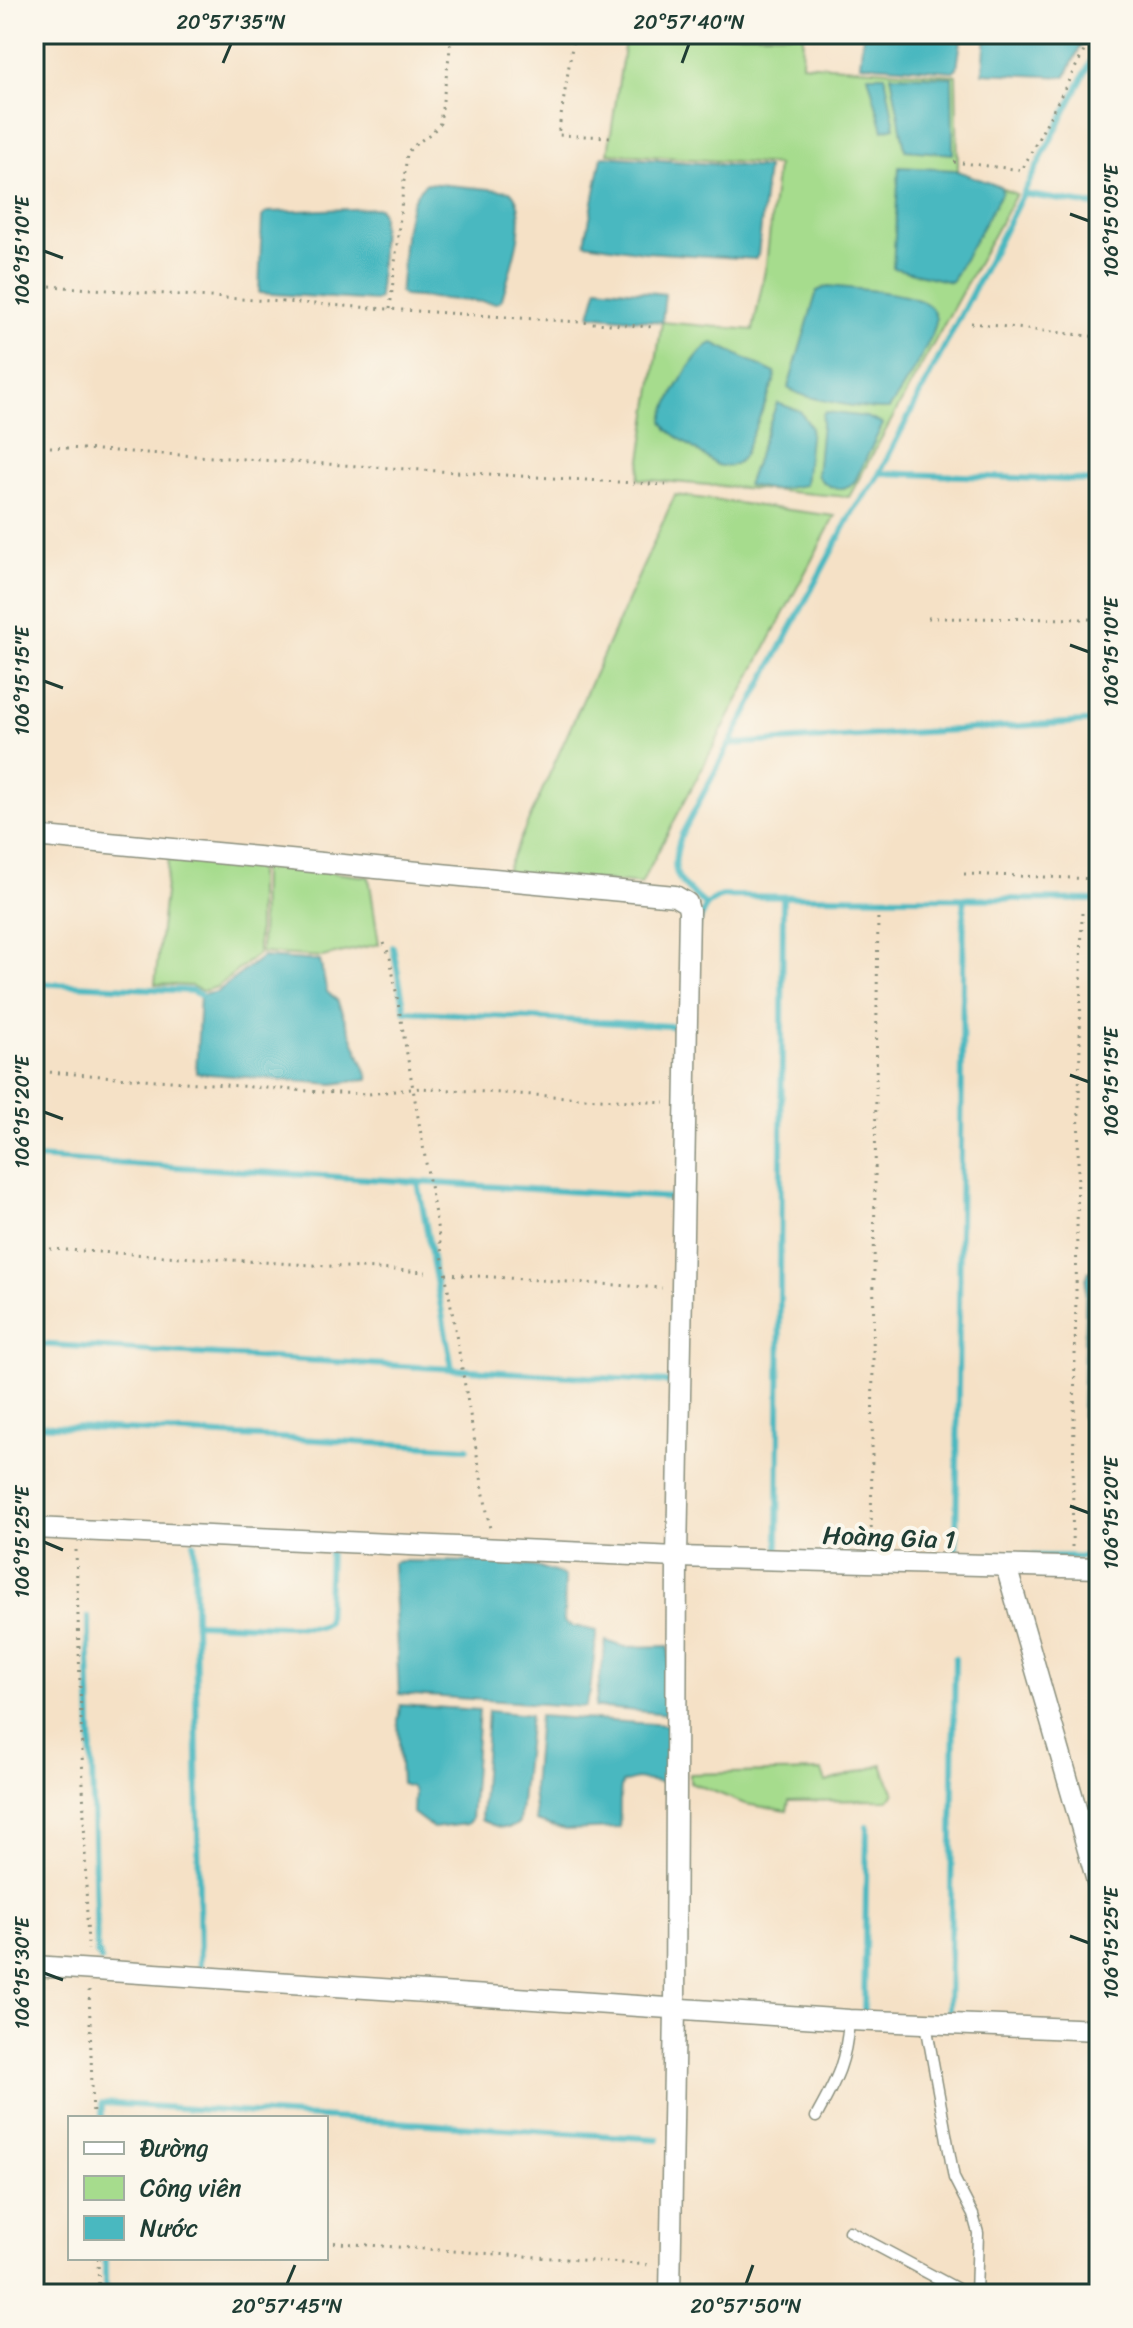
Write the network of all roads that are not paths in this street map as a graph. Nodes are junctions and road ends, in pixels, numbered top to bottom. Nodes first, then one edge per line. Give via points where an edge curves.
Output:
1 (34, 836) edge
2 (34, 1528) edge
3 (677, 1557) junction
4 (1006, 1566) junction
5 (1099, 1568) edge
6 (1099, 1888) edge
7 (34, 1966) edge
8 (675, 2009) junction
9 (849, 2020) junction
10 (926, 2024) junction
11 (1099, 2030) edge
12 (816, 2117) dead end
13 (849, 2231) dead end
14 (670, 2294) edge
15 (967, 2294) edge
16 (976, 2294) edge

1 - 3 street via 681,898 687,903
2 - 3 street, Hoàng Gia 1
3 - 4 street, Hoàng Gia 1
3 - 8 street
4 - 5 street, Hoàng Gia 1
4 - 6 street
7 - 8 street
8 - 9 street
8 - 14 street
9 - 10 street
9 - 12 lane via 842,2068
10 - 11 street
10 - 16 lane via 954,2178 978,2233
13 - 15 lane

